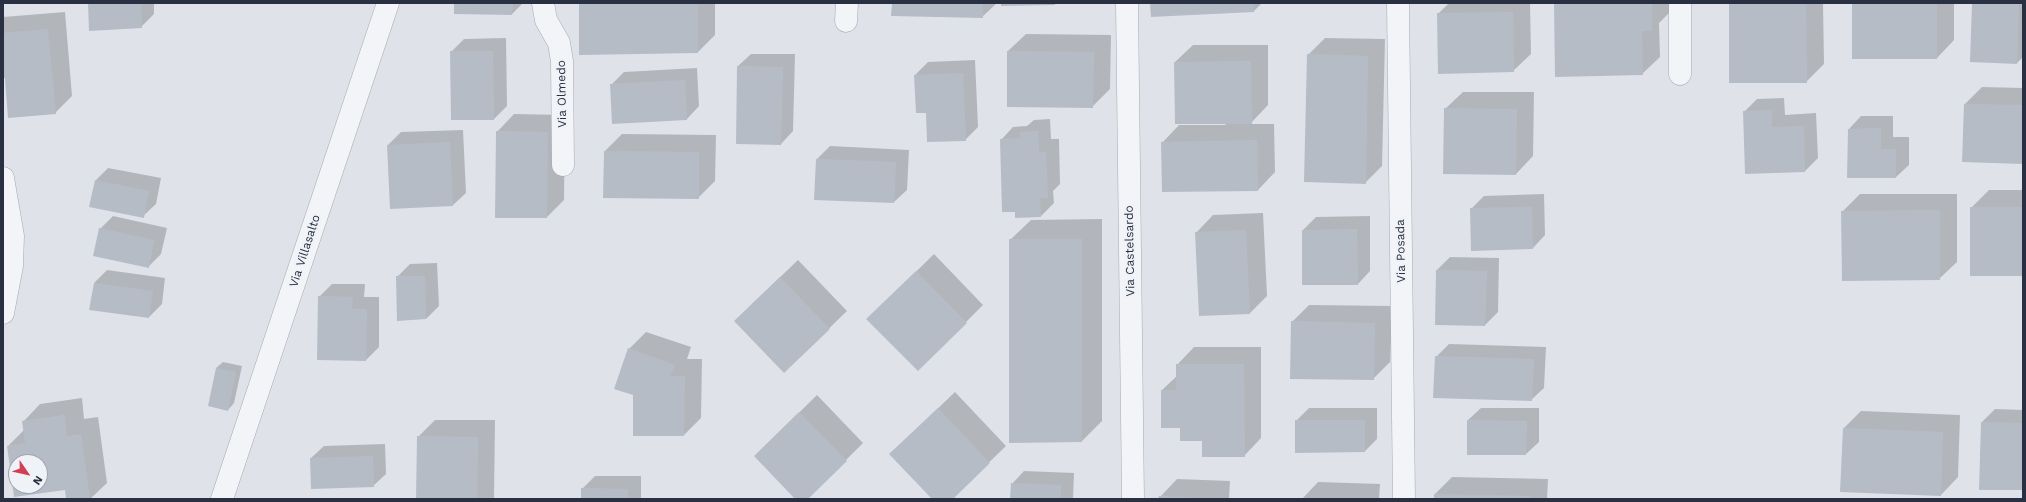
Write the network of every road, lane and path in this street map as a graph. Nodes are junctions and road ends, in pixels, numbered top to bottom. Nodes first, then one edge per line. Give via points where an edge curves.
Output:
1 (388, 3) edge
2 (543, 3) edge
3 (1127, 3) edge
4 (1398, 3) edge
5 (1680, 3) edge
6 (1680, 74) dead end
7 (563, 165) dead end
8 (3, 178) edge
9 (3, 313) edge
10 (222, 499) edge
11 (1133, 499) edge
12 (1404, 499) edge

1 - 10 street, Via Villasalto
2 - 7 street, Via Olmedo via 546,20 559,43 562,61
3 - 11 street, Via Castelsardo
4 - 12 street, Via Posada
5 - 6 street
8 - 9 street via 13,236 12,266

